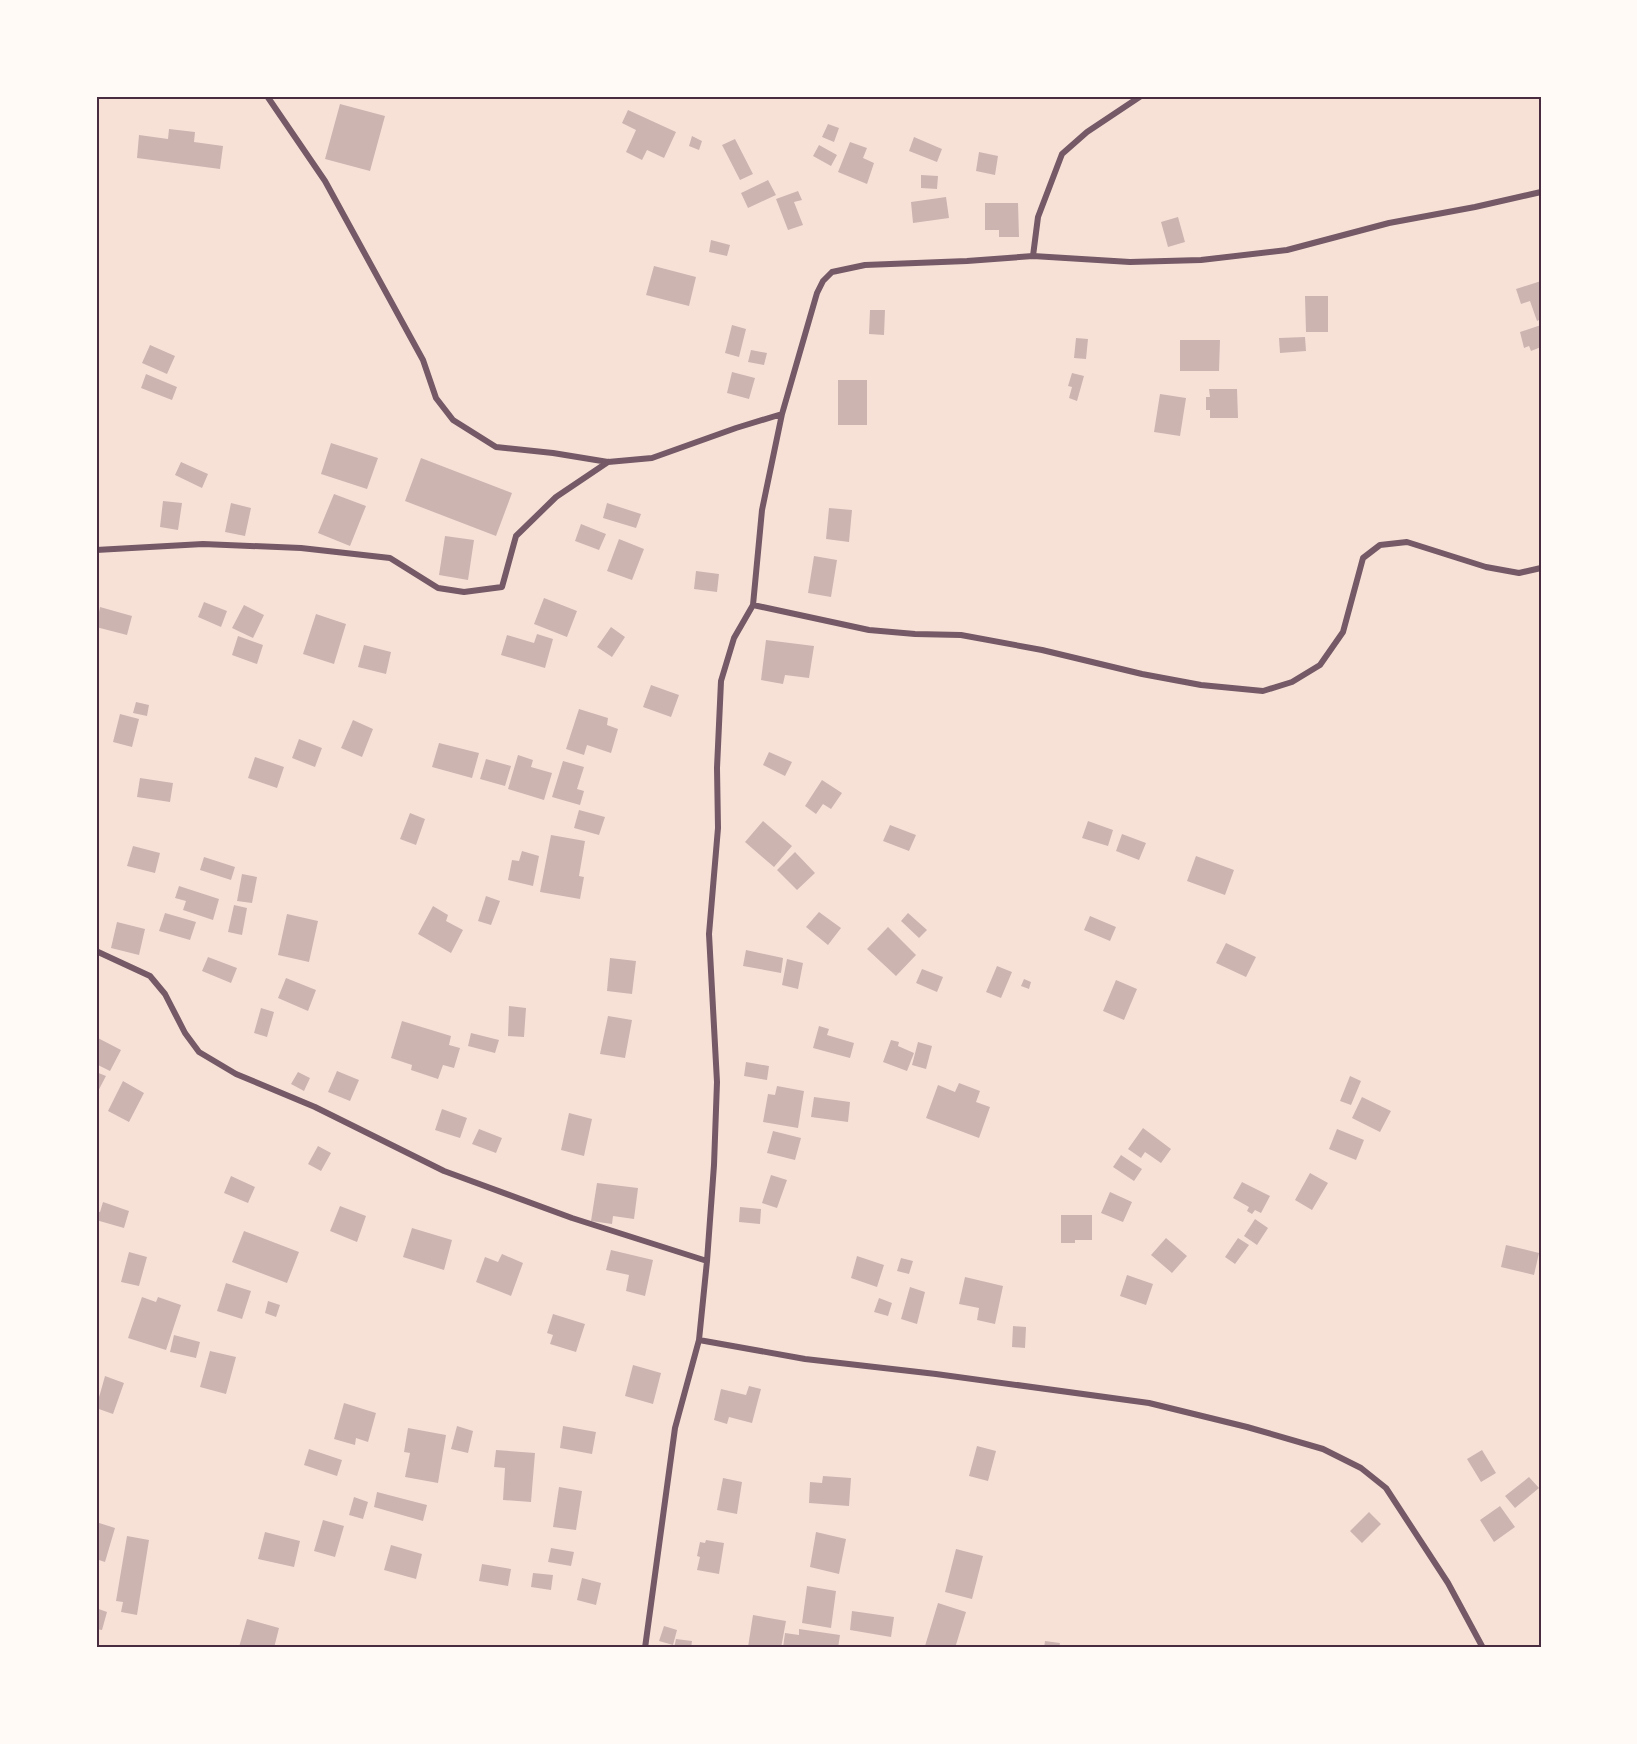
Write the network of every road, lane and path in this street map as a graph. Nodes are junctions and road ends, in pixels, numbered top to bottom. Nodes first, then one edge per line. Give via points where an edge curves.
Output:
1 (267, 96) edge
2 (1141, 96) edge
3 (1541, 192) edge
4 (1034, 256) junction
5 (782, 414) junction
6 (608, 462) junction
7 (96, 550) edge
8 (1541, 568) edge
9 (753, 605) junction
10 (96, 951) edge
11 (707, 1261) junction
12 (699, 1340) junction
13 (645, 1648) edge
14 (1483, 1648) edge

1 - 6 street via 325,181 423,360 436,398 453,420 495,447
2 - 4 street via 1062,154 1038,217
3 - 4 street via 1287,250 1177,261
4 - 5 street via 865,265 832,272 817,293
5 - 6 street via 652,458
5 - 9 street via 762,510
6 - 7 street via 556,497 516,536 502,587 464,592 438,588 390,558 300,548 203,544
8 - 9 street via 1519,573 1486,567 1407,542 1380,545 1363,558 1342,632 1320,665 1292,682 1263,691 1142,674 961,635 868,630
9 - 11 street via 734,638 721,681 718,828 709,934 717,1082
10 - 11 street via 150,976 199,1052 236,1074 315,1107 444,1171 572,1218
11 - 12 street
12 - 13 street via 675,1428
12 - 14 street via 805,1359 1149,1403 1323,1449 1360,1468 1386,1488 1448,1584

